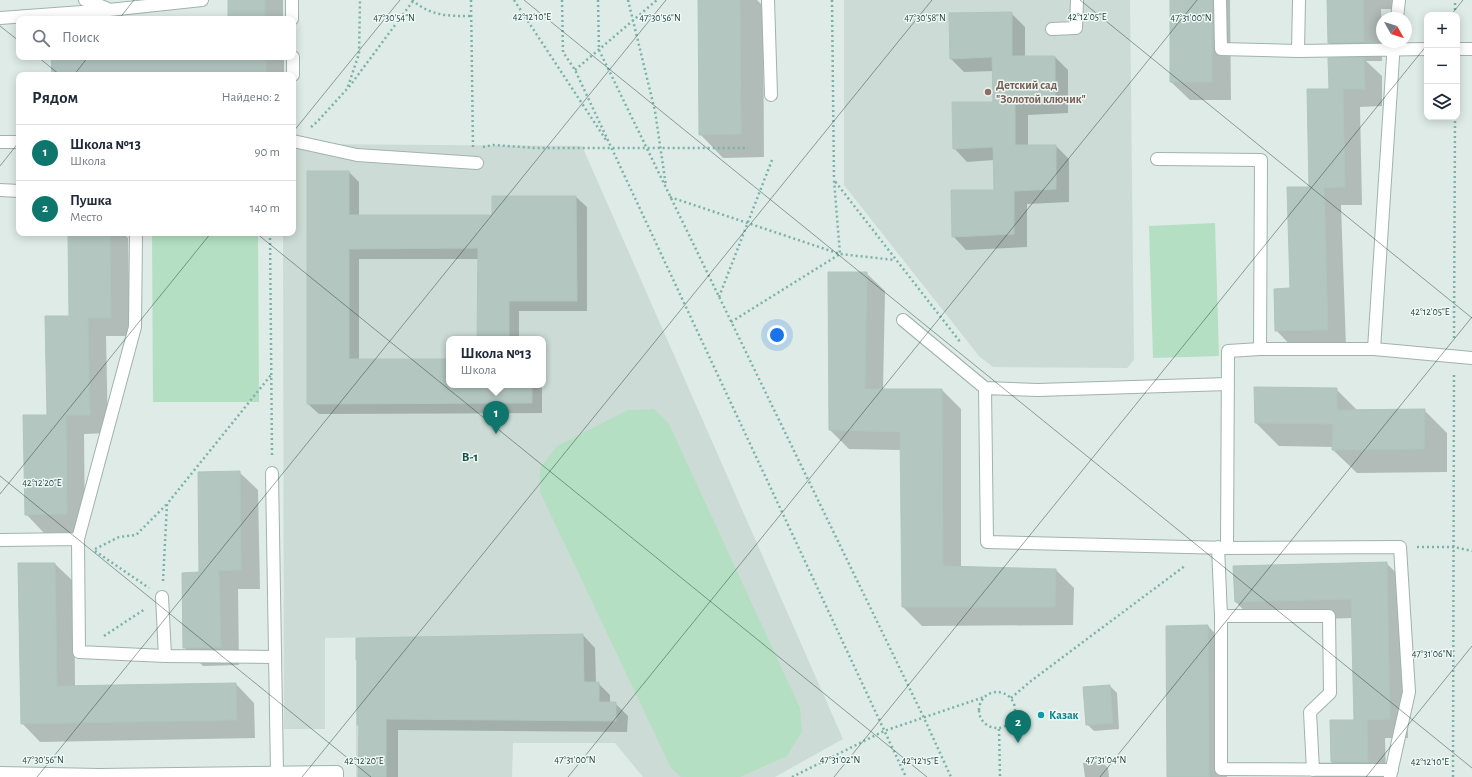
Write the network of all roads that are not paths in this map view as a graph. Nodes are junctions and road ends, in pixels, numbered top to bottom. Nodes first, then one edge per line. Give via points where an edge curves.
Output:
1 (85, 0) edge
2 (200, 0) edge
3 (292, 0) edge
4 (768, 0) edge
5 (1077, 0) edge
6 (1220, 0) edge
7 (1299, 0) edge
8 (1399, 0) edge
9 (109, 10) junction
10 (1398, 12) edge
11 (27, 16) edge
12 (292, 16) edge
13 (16, 17) edge
14 (0, 18) edge
15 (1052, 29) dead end
16 (1376, 47) edge
17 (1394, 48) edge
18 (1412, 48) edge
19 (1424, 49) edge
20 (1460, 49) edge
21 (1472, 49) edge
22 (1298, 51) junction
23 (293, 60) edge
24 (293, 72) edge
25 (771, 95) dead end
26 (0, 142) edge
27 (16, 142) edge
28 (296, 142) edge
29 (1157, 159) dead end
30 (477, 163) dead end
31 (0, 190) edge
32 (16, 191) edge
33 (136, 236) edge
34 (903, 320) dead end
35 (1260, 349) junction
36 (1374, 349) junction
37 (1472, 358) edge
38 (1228, 384) junction
39 (984, 388) junction
40 (272, 473) road end
41 (0, 540) edge
42 (78, 540) junction
43 (1223, 547) junction
44 (162, 597) road end
45 (1221, 616) junction
46 (165, 656) junction
47 (275, 657) junction
48 (1313, 770) junction
49 (0, 773) edge
50 (277, 773) junction
51 (1391, 773) edge
52 (99, 776) edge
53 (337, 777) edge

1 - 9 street
2 - 9 street
3 - 12 street
4 - 25 street
5 - 15 street via 1076,28
6 - 22 street via 1221,49
7 - 22 street
8 - 10 street
9 - 11 street
13 - 14 street
16 - 22 street
17 - 36 street
18 - 19 street
20 - 21 street
23 - 24 street
26 - 27 street
28 - 30 street via 357,155
29 - 35 street via 1261,160
31 - 32 street
33 - 42 street via 135,327
34 - 39 street
35 - 36 street
35 - 38 street via 1228,352
36 - 37 street
38 - 39 street via 1038,390
38 - 43 street
39 - 43 street via 987,542
40 - 47 street
41 - 42 street
42 - 46 street via 79,652
43 - 45 street
43 - 51 street via 1400,547 1409,692
44 - 46 street
45 - 48 street via 1221,770
45 - 48 street via 1329,616 1330,693 1310,712
46 - 47 street
47 - 50 street
48 - 51 street
49 - 52 street
50 - 52 street
50 - 53 street via 337,772

